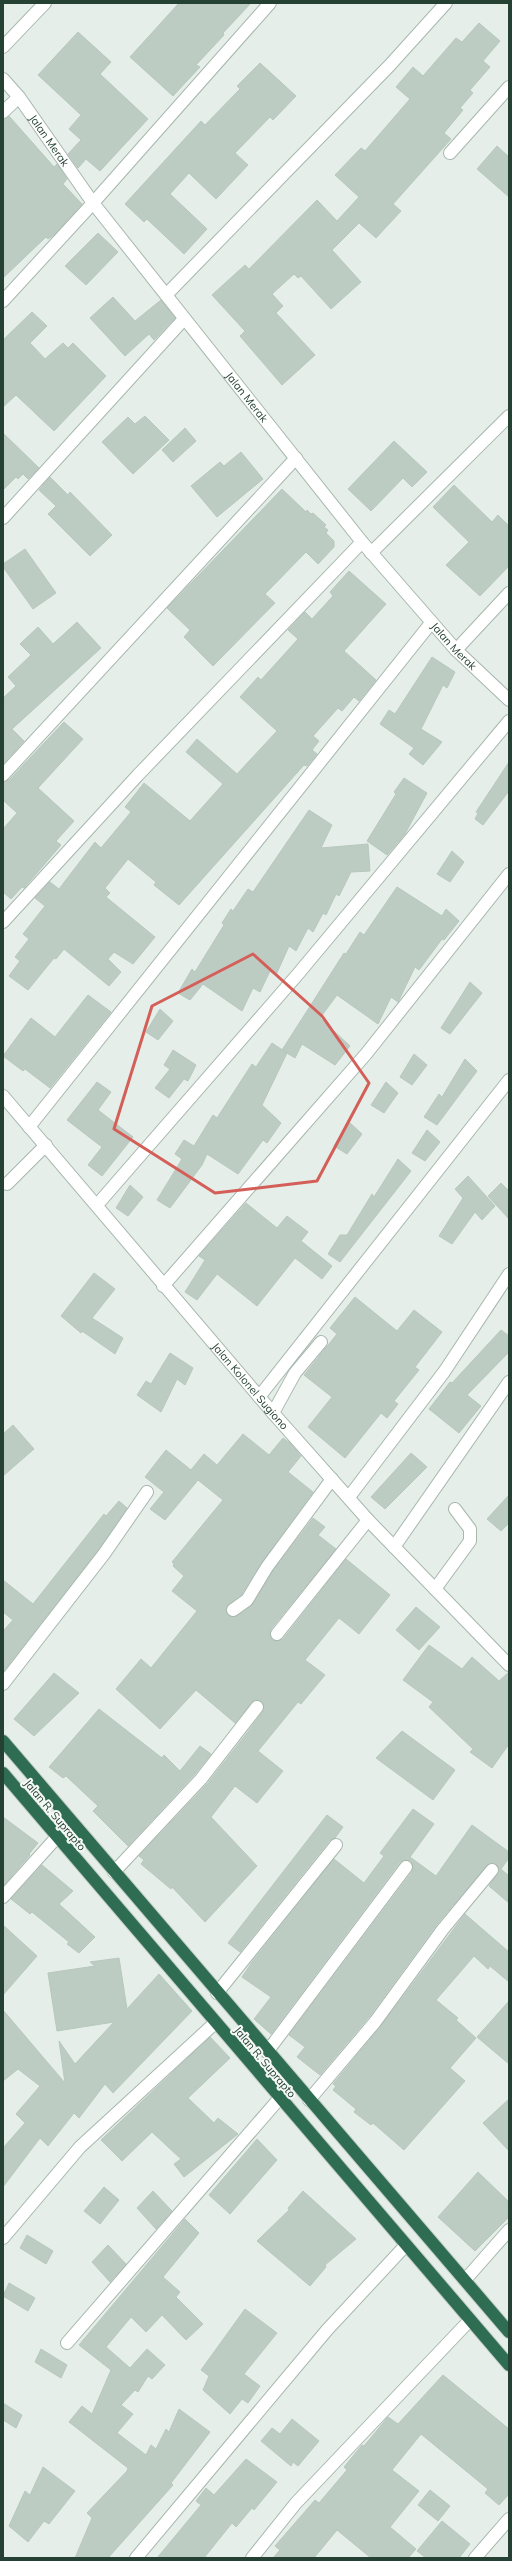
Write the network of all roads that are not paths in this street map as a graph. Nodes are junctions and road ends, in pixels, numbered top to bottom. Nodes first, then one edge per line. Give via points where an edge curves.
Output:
1 (45, 3) edge
2 (270, 3) edge
3 (446, 3) edge
4 (3, 47) edge
5 (3, 79) edge
6 (509, 87) edge
7 (19, 97) junction
8 (3, 112) edge
9 (450, 153) dead end
10 (94, 203) junction
11 (166, 296) junction
12 (3, 301) edge
13 (184, 319) junction
14 (509, 416) edge
15 (296, 458) junction
16 (3, 518) edge
17 (362, 542) junction
18 (371, 553) junction
19 (509, 593) edge
20 (431, 623) junction
21 (456, 650) junction
22 (509, 700) edge
23 (509, 721) edge
24 (3, 776) edge
25 (509, 874) edge
26 (3, 922) edge
27 (509, 1080) edge
28 (3, 1096) edge
29 (29, 1127) junction
30 (46, 1145) junction
31 (6, 1184) dead end
32 (97, 1205) junction
33 (509, 1274) edge
34 (164, 1286) junction
35 (321, 1342) dead end
36 (509, 1382) edge
37 (259, 1397) junction
38 (273, 1413) junction
39 (332, 1479) junction
40 (147, 1492) dead end
41 (349, 1498) junction
42 (455, 1509) dead end
43 (368, 1520) junction
44 (394, 1548) junction
45 (435, 1589) junction
46 (233, 1610) dead end
47 (277, 1634) dead end
48 (509, 1664) edge
49 (3, 1684) edge
50 (257, 1707) dead end
51 (3, 1741) edge
52 (3, 1773) edge
53 (57, 1837) junction
54 (336, 1845) dead end
55 (406, 1867) dead end
56 (492, 1870) dead end
57 (114, 1872) junction
58 (3, 1897) edge
59 (217, 1993) junction
60 (215, 2023) junction
61 (267, 2052) junction
62 (280, 2099) junction
63 (308, 2100) junction
64 (323, 2116) junction
65 (308, 2132) junction
66 (509, 2230) edge
67 (3, 2238) edge
68 (406, 2245) junction
69 (465, 2280) junction
70 (470, 2320) junction
71 (509, 2332) edge
72 (68, 2343) dead end
73 (509, 2365) edge
74 (509, 2519) edge
75 (136, 2558) edge
76 (252, 2558) edge
77 (475, 2558) edge

1 - 4 street
2 - 10 street
3 - 11 street via 390,65
5 - 7 street, Jalan Merak
6 - 9 street
7 - 8 street
7 - 10 street, Jalan Merak
10 - 11 street, Jalan Merak
10 - 12 street
11 - 13 street, Jalan Merak
13 - 15 street, Jalan Merak
13 - 16 street
14 - 18 street
15 - 17 street, Jalan Merak
15 - 24 street
17 - 18 street, Jalan Merak
17 - 26 street via 138,775
18 - 20 street, Jalan Merak
19 - 21 street
20 - 21 street, Jalan Merak
20 - 29 street
21 - 22 street, Jalan Merak
23 - 32 street via 298,974
25 - 34 street via 366,1054
27 - 37 street
28 - 29 street, Jalan Kolonel Sugiono
29 - 30 street, Jalan Kolonel Sugiono
30 - 31 street
30 - 32 street, Jalan Kolonel Sugiono
32 - 34 street, Jalan Kolonel Sugiono
33 - 41 street via 444,1372
34 - 37 street, Jalan Kolonel Sugiono
35 - 38 street via 295,1373
36 - 44 street
37 - 38 street, Jalan Kolonel Sugiono
38 - 39 street, Jalan Kolonel Sugiono
39 - 41 street, Jalan Kolonel Sugiono
39 - 46 street via 267,1568 247,1600
40 - 49 street via 64,1608
41 - 43 street, Jalan Kolonel Sugiono
42 - 45 street via 470,1529 470,1541
43 - 44 street, Jalan Kolonel Sugiono
43 - 47 street
44 - 45 street, Jalan Kolonel Sugiono
45 - 48 street, Jalan Kolonel Sugiono
50 - 57 street via 201,1779
51 - 57 highway, Jalan R. Suprapto
52 - 53 highway, Jalan R. Suprapto
53 - 58 street
53 - 60 highway, Jalan R. Suprapto
54 - 59 street
55 - 61 street
56 - 63 street via 443,1929 375,2022
57 - 59 highway, Jalan R. Suprapto
59 - 61 highway, Jalan R. Suprapto
60 - 62 highway, Jalan R. Suprapto
60 - 67 street via 80,2146
61 - 63 highway, Jalan R. Suprapto
62 - 65 highway, Jalan R. Suprapto
62 - 72 street
63 - 64 highway, Jalan R. Suprapto
64 - 65 highway
64 - 69 highway, Jalan R. Suprapto
65 - 68 highway, Jalan R. Suprapto
66 - 69 street
68 - 70 highway, Jalan R. Suprapto
68 - 75 street via 327,2330
69 - 71 highway, Jalan R. Suprapto
70 - 73 highway, Jalan R. Suprapto
70 - 76 street via 296,2503
74 - 77 street

